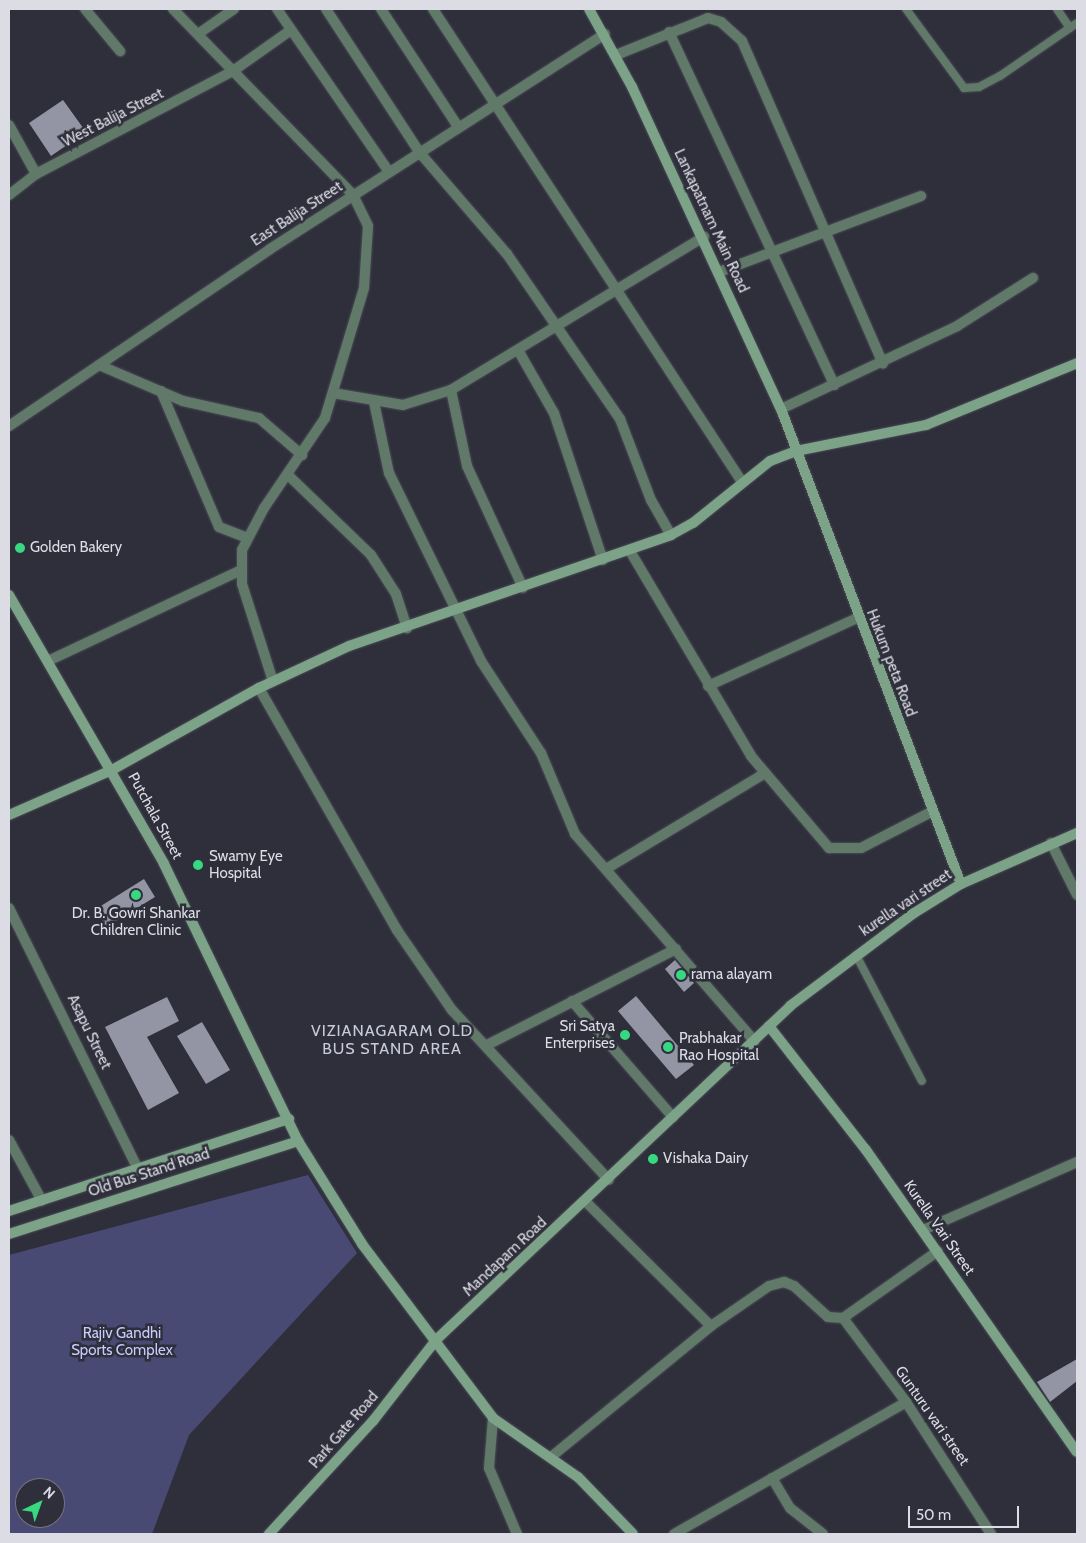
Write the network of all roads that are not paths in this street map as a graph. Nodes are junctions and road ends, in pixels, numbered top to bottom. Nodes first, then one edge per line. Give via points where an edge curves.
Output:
1 (85, 9) edge
2 (173, 9) edge
3 (234, 9) edge
4 (277, 9) edge
5 (326, 9) edge
6 (381, 9) edge
7 (433, 9) edge
8 (589, 9) edge
9 (906, 9) edge
10 (1057, 9) edge
11 (1074, 25) edge
12 (291, 30) junction
13 (669, 32) junction
14 (198, 34) junction
15 (605, 34) junction
16 (120, 51) dead end
17 (616, 55) junction
18 (233, 71) junction
19 (499, 104) junction
20 (9, 125) edge
21 (460, 128) junction
22 (420, 153) junction
23 (389, 172) junction
24 (36, 174) junction
25 (9, 195) edge
26 (353, 195) junction
27 (921, 196) dead end
28 (827, 232) junction
29 (704, 237) junction
30 (772, 252) junction
31 (719, 272) junction
32 (1034, 278) dead end
33 (619, 289) junction
34 (557, 326) junction
35 (518, 350) junction
36 (884, 363) junction
37 (1077, 363) edge
38 (99, 365) junction
39 (834, 385) junction
40 (451, 390) junction
41 (161, 391) junction
42 (333, 393) junction
43 (374, 402) junction
44 (781, 409) junction
45 (9, 426) edge
46 (796, 451) junction
47 (302, 455) junction
48 (288, 475) junction
49 (742, 482) junction
50 (671, 535) junction
51 (247, 538) junction
52 (630, 551) junction
53 (603, 560) junction
54 (241, 570) junction
55 (523, 588) junction
56 (9, 595) edge
57 (455, 612) junction
58 (857, 618) junction
59 (407, 628) junction
60 (48, 661) junction
61 (273, 682) junction
62 (708, 686) junction
63 (259, 688) junction
64 (112, 770) junction
65 (765, 773) junction
66 (933, 811) junction
67 (9, 815) edge
68 (1077, 833) edge
69 (1051, 843) junction
70 (606, 869) junction
71 (961, 884) junction
72 (1077, 895) edge
73 (9, 908) edge
74 (676, 949) junction
75 (856, 955) junction
76 (572, 1001) junction
77 (769, 1026) junction
78 (754, 1041) junction
79 (487, 1045) junction
80 (922, 1081) dead end
81 (673, 1117) junction
82 (288, 1119) junction
83 (9, 1140) edge
84 (298, 1141) junction
85 (1077, 1162) edge
86 (139, 1170) junction
87 (609, 1180) junction
88 (42, 1201) junction
89 (586, 1202) junction
90 (9, 1211) edge
91 (923, 1230) junction
92 (9, 1234) edge
93 (938, 1251) junction
94 (843, 1318) junction
95 (711, 1326) junction
96 (436, 1340) junction
97 (906, 1402) junction
98 (493, 1418) junction
99 (1077, 1452) edge
100 (551, 1458) junction
101 (772, 1478) junction
102 (269, 1534) edge
103 (517, 1534) edge
104 (633, 1534) edge
105 (674, 1534) edge
106 (823, 1534) edge
107 (992, 1534) edge

1 - 16 street
2 - 14 street
3 - 14 street
4 - 12 street
5 - 22 street
6 - 21 street
7 - 19 street
8 - 15 street, Lankapatnam Main Road
9 - 11 lane via 964,88 979,88 1000,76
10 - 11 lane
12 - 18 street, West Balija Street
12 - 23 street
13 - 17 street
13 - 28 street via 708,18 721,22 742,41
13 - 30 street
14 - 18 street
15 - 17 street, Lankapatnam Main Road
15 - 19 street, East Balija Street
17 - 29 street, Lankapatnam Main Road
18 - 24 street, West Balija Street
18 - 26 street
19 - 21 street, East Balija Street
19 - 33 street
20 - 24 street
21 - 22 street, East Balija Street
22 - 23 street, East Balija Street
22 - 34 street via 499,243
23 - 26 street, East Balija Street
24 - 25 street, West Balija Street
26 - 38 street, East Balija Street
26 - 42 street via 368,226 369,261
27 - 28 street
28 - 30 street
28 - 36 street
29 - 31 street, Lankapatnam Main Road
29 - 33 street
30 - 31 street
30 - 39 street
31 - 44 street, Lankapatnam Main Road
32 - 36 street via 957,326
33 - 34 street
33 - 49 street
34 - 35 street
34 - 50 street via 627,432 648,492
35 - 40 street
35 - 53 street via 554,413
36 - 39 street
37 - 46 street via 926,425
38 - 41 street
38 - 45 street, East Balija Street
39 - 44 street
40 - 43 street via 403,405
40 - 55 street via 467,466
41 - 47 street via 259,418
41 - 51 street via 219,527
42 - 43 street
42 - 47 street via 315,438
43 - 57 street via 389,473
44 - 46 street, Lankapatnam Main Road
46 - 49 street via 770,461
46 - 58 street, Hukum peta Road
47 - 48 street
48 - 51 street
48 - 59 street via 371,555 396,594
49 - 50 street via 693,523
50 - 52 street
51 - 54 street
52 - 53 street
52 - 62 street
53 - 55 street
54 - 60 street
54 - 61 street via 248,610
55 - 57 street
56 - 60 street, Putchala Street
57 - 59 street
57 - 70 street via 481,661 541,753 576,834
58 - 62 street
58 - 66 street, Hukum peta Road
59 - 61 street via 348,646
60 - 64 street, Putchala Street
61 - 63 street
62 - 65 street
63 - 64 street
63 - 79 street via 398,930 466,1028
64 - 67 street
64 - 82 street, Putchala Street via 164,864
65 - 66 street via 807,825 829,848 838,851 861,848
65 - 70 street
66 - 71 street, Hukum peta Road
68 - 69 street, kurella vari street
69 - 71 street, kurella vari street
69 - 72 street
70 - 74 street
71 - 75 street, kurella vari street
73 - 86 street, Asapu Street
74 - 76 street
74 - 78 street
75 - 77 street, kurella vari street
75 - 80 lane
76 - 79 street
76 - 81 street
77 - 78 street, Mandapam Road
77 - 91 street, Kurella Vari Street
78 - 81 street, Mandapam Road
79 - 87 street
81 - 87 street, Mandapam Road
82 - 84 street, Putchala Street
82 - 86 street, Old Bus Stand Road
83 - 88 street
84 - 92 street, Old Bus Stand Road
84 - 96 street via 362,1244
85 - 91 street
86 - 88 street, Old Bus Stand Road
87 - 89 street, Mandapam Road
88 - 90 street, Old Bus Stand Road
89 - 95 street
89 - 96 street, Mandapam Road
91 - 93 street, Kurella Vari Street
93 - 94 street
93 - 99 street, Kurella Vari Street
94 - 95 street via 828,1317 784,1282 748,1298
94 - 97 street, Gunturu vari street
95 - 100 street
96 - 98 street
96 - 102 street, Park Gate Road via 373,1422
97 - 101 street
97 - 107 street, Gunturu vari street
98 - 100 street
98 - 103 street via 489,1468
100 - 104 street via 603,1497
101 - 105 street
101 - 106 street via 790,1508

